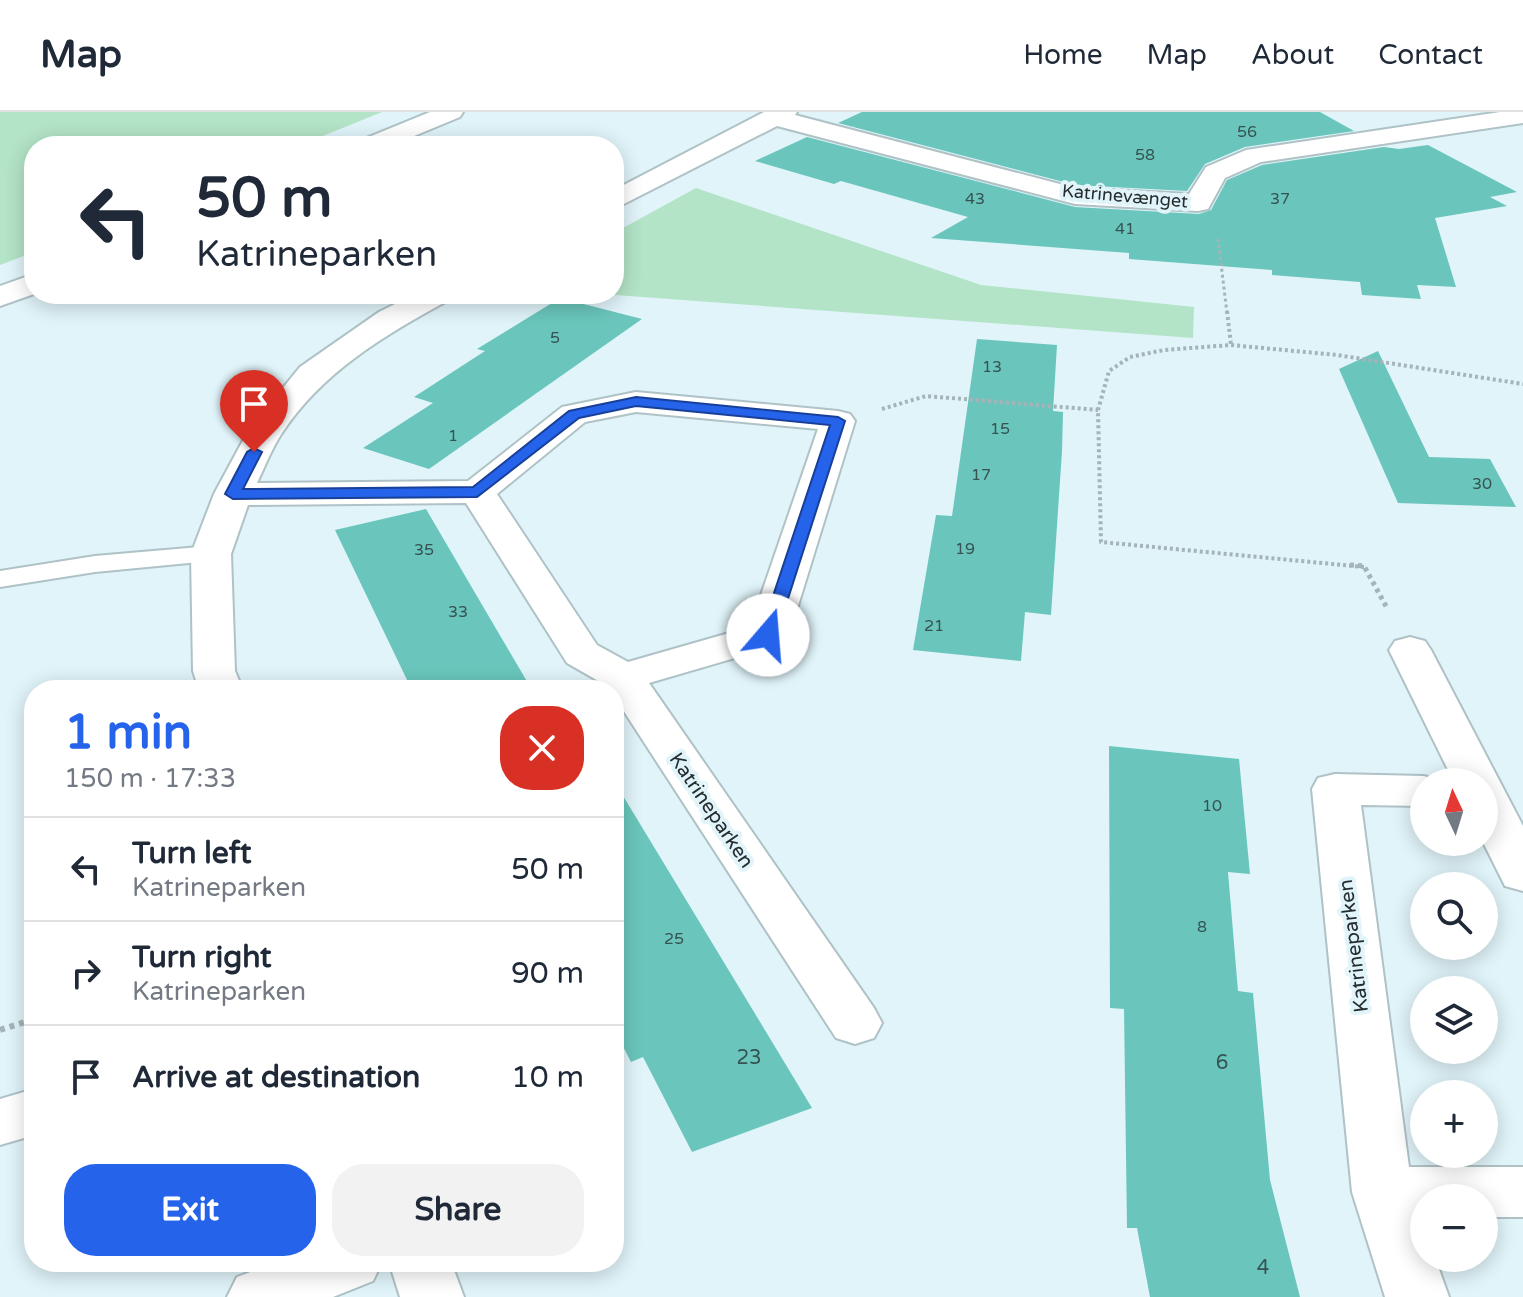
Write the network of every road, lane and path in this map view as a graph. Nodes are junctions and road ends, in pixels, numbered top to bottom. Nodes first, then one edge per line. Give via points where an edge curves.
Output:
1 (451, 112) edge
2 (779, 114) edge
3 (1523, 116) edge
4 (392, 136) edge
5 (624, 196) edge
6 (1198, 203) junction
7 (24, 287) edge
8 (0, 297) edge
9 (419, 304) edge
10 (1231, 345) junction
11 (1523, 384) edge
12 (1098, 410) junction
13 (838, 421) junction
14 (477, 492) junction
15 (233, 494) junction
16 (211, 554) junction
17 (0, 579) edge
18 (1410, 650) joint
19 (623, 677) junction
20 (217, 680) edge
21 (1470, 768) edge
22 (1410, 791) edge
23 (1498, 824) edge
24 (1523, 874) edge
25 (24, 1022) edge
26 (855, 1023) dead end
27 (0, 1030) edge
28 (24, 1115) edge
29 (0, 1122) edge
30 (1382, 1192) junction
31 (1523, 1192) edge
32 (325, 1272) edge
33 (423, 1272) edge
34 (259, 1297) edge
35 (432, 1297) edge
36 (1417, 1297) edge

1 - 4 street
2 - 5 street
2 - 6 street, Katrinevænget via 1075,196
3 - 6 street, Katrinevænget via 1255,155 1215,173
6 - 10 path via 1216,222
7 - 8 street
9 - 15 street via 312,374 265,431
10 - 11 path via 1337,355
10 - 12 path via 1130,357 1109,371
12 - 13 path via 926,396
12 - 18 path via 1101,542 1364,566
13 - 14 street via 636,402 574,414
13 - 19 street via 768,635
14 - 15 street
14 - 19 street, Katrineparken via 582,654
15 - 16 street
16 - 17 lane
16 - 20 street
18 - 21 street
19 - 26 street, Katrineparken
22 - 30 street, Katrineparken via 1335,789
23 - 24 street
25 - 27 path
28 - 29 street
30 - 31 street
30 - 36 street, Katrineparken
32 - 34 street
33 - 35 street

